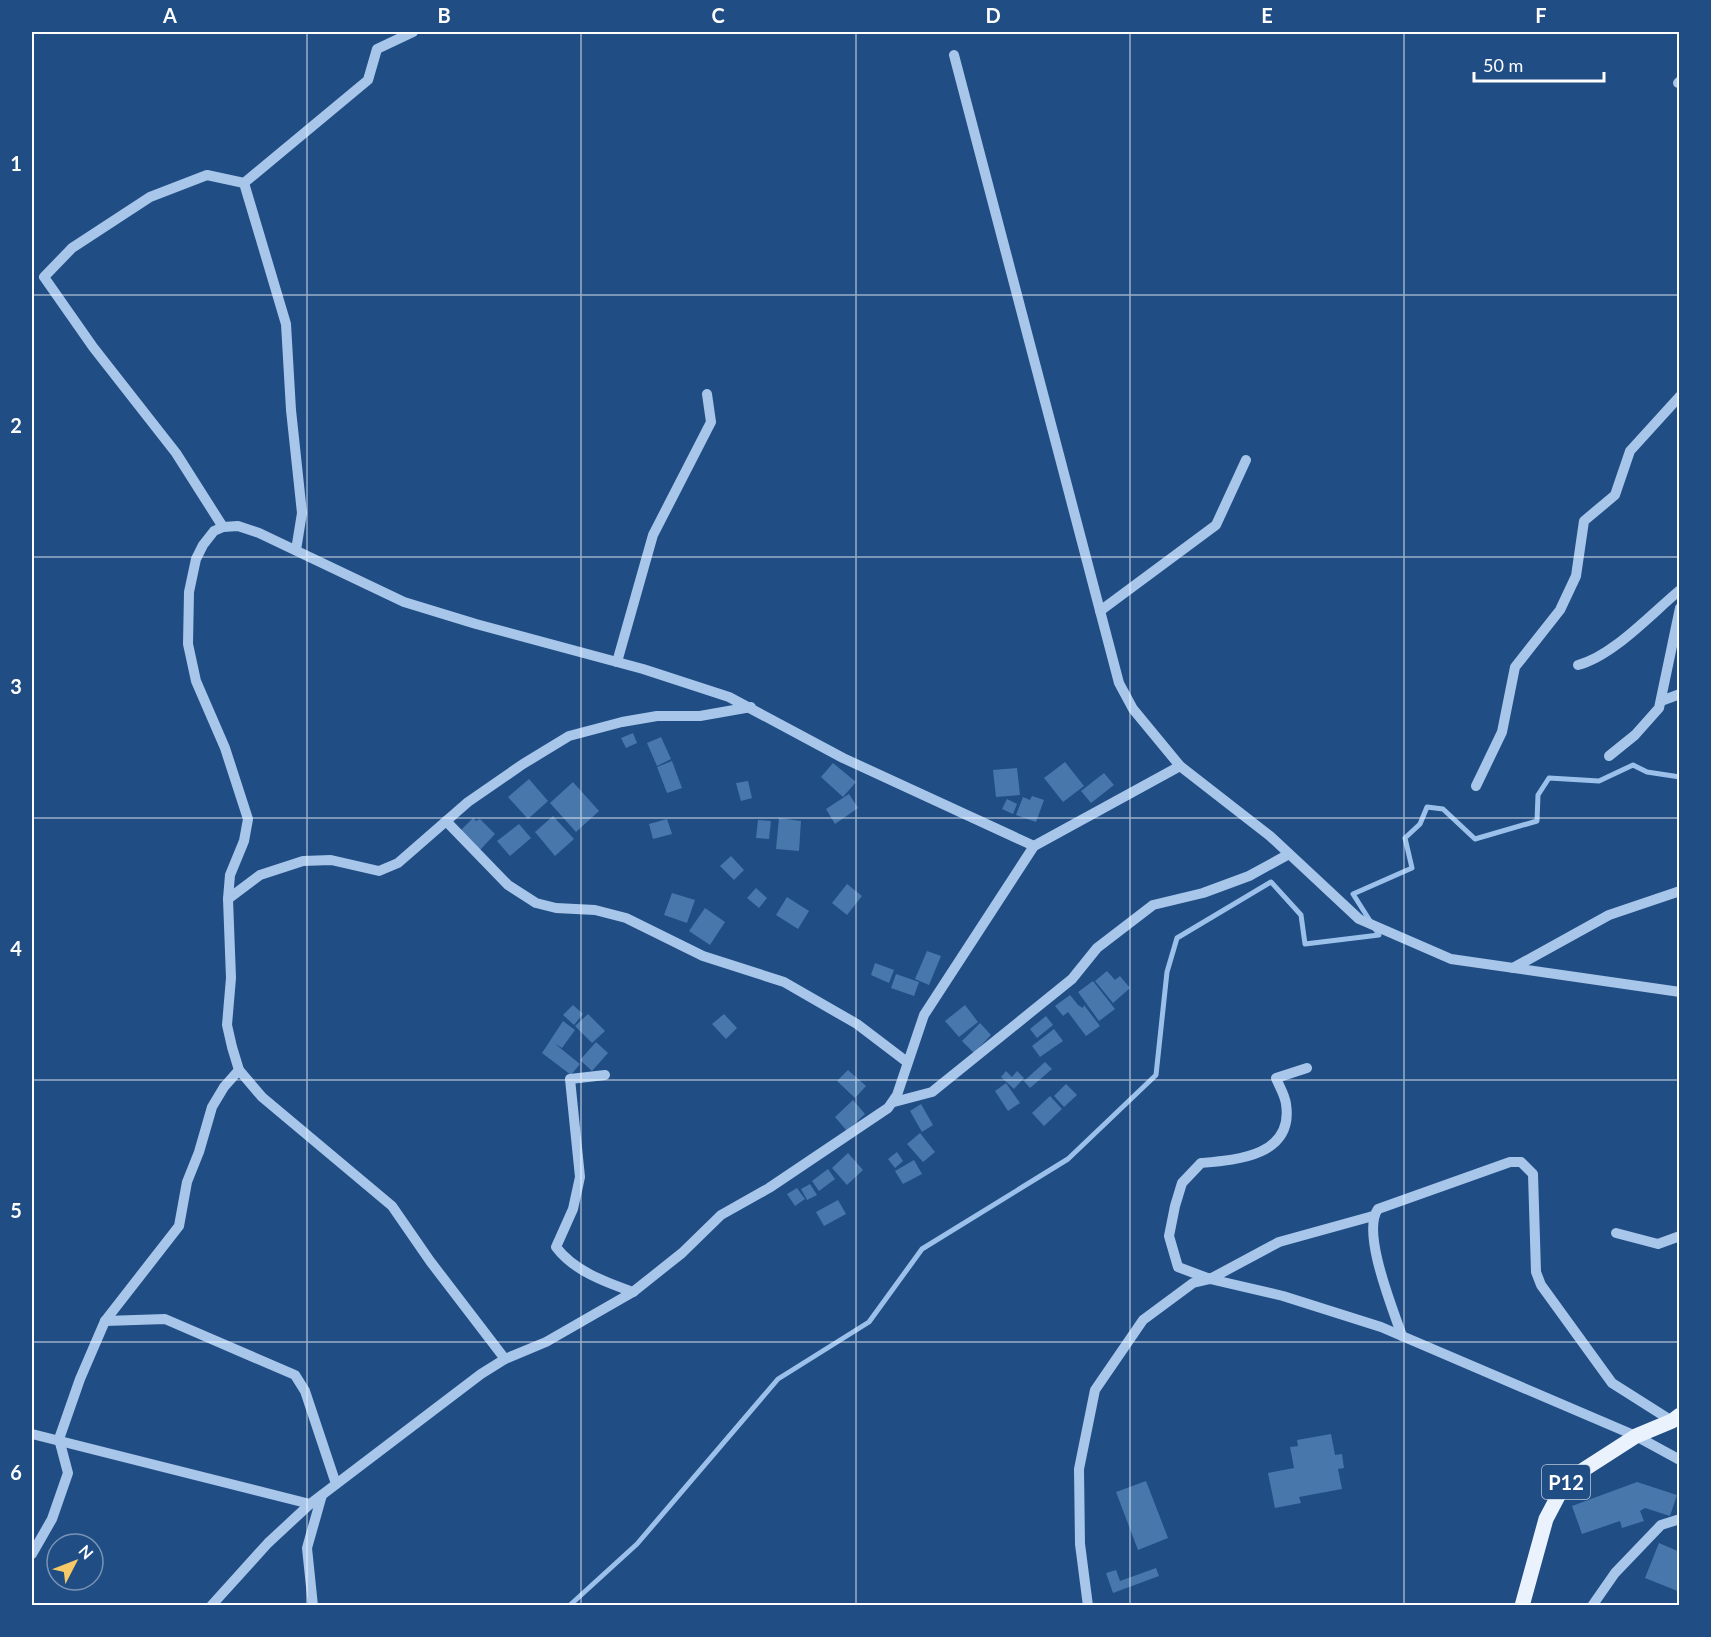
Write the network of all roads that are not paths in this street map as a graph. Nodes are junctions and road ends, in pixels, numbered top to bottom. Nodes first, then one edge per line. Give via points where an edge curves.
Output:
1 (412, 32) edge
2 (954, 55) dead end
3 (244, 183) junction
4 (707, 394) dead end
5 (1680, 396) edge
6 (1246, 460) dead end
7 (223, 527) junction
8 (296, 550) junction
9 (1680, 590) edge
10 (1680, 608) edge
11 (1100, 611) junction
12 (618, 662) junction
13 (1578, 664) dead end
14 (1680, 694) edge
15 (1661, 702) junction
16 (751, 707) junction
17 (1609, 756) dead end
18 (1180, 766) junction
19 (1476, 786) dead end
20 (446, 821) junction
21 (1034, 846) junction
22 (1289, 854) junction
23 (1680, 891) edge
24 (228, 899) junction
25 (1513, 968) junction
26 (1680, 992) edge
27 (907, 1062) junction
28 (1307, 1068) dead end
29 (239, 1070) junction
30 (604, 1075) dead end
31 (894, 1102) junction
32 (1373, 1216) junction
33 (1616, 1233) dead end
34 (1680, 1236) edge
35 (1210, 1279) junction
36 (633, 1292) junction
37 (105, 1322) junction
38 (1402, 1336) junction
39 (505, 1359) junction
40 (1676, 1418) edge
41 (32, 1434) edge
42 (1636, 1436) junction
43 (59, 1439) junction
44 (1680, 1460) edge
45 (336, 1484) junction
46 (322, 1495) junction
47 (310, 1504) junction
48 (1680, 1519) edge
49 (32, 1554) edge
50 (211, 1605) edge
51 (313, 1605) edge
52 (1088, 1605) edge
53 (1522, 1605) edge
54 (1592, 1605) edge

1 - 3 street via 378,49 368,80
2 - 11 street
3 - 7 street via 207,175 150,197 72,248 44,277 176,453
3 - 8 street via 286,324 302,513
4 - 12 street via 711,422 653,535
5 - 19 street via 1630,451 1615,495 1584,521 1576,576 1560,610 1515,667 1502,732
6 - 11 street via 1216,525
7 - 8 street via 238,526
7 - 24 street via 208,538 196,559 189,592 188,644 196,681 225,748 248,819 230,875
8 - 12 street via 404,602
9 - 13 street via 1620,641 1589,662
10 - 15 street
11 - 18 street via 1119,683 1133,709
12 - 16 street
14 - 15 street
15 - 17 street via 1635,735
16 - 20 street via 700,716 657,716 569,736 523,764
16 - 21 street via 843,758
18 - 21 street
18 - 22 street
20 - 24 street via 398,863 379,871 331,860 303,861 260,875
20 - 27 street via 508,885 536,903 626,918 703,956 784,982 858,1024
21 - 27 street via 924,1015
22 - 25 street via 1359,919 1451,959
22 - 31 street via 1249,876 1153,905 1097,948 1072,979 933,1092
23 - 25 street via 1609,915
24 - 29 street via 231,978 227,1025
25 - 26 street
27 - 31 street
28 - 35 street via 1276,1078 1286,1104 1284,1131 1269,1148 1246,1159 1200,1163 1182,1183 1169,1236 1178,1267
29 - 37 street via 212,1107 187,1182 179,1226
29 - 39 street via 262,1097 392,1206
30 - 36 street via 570,1079 580,1177 573,1209 556,1247 567,1261 604,1282
31 - 36 street via 858,1130 722,1215
32 - 35 street via 1279,1242
32 - 38 street via 1371,1225 1382,1274
32 - 40 street via 1378,1209 1433,1188 1510,1162 1521,1162 1533,1174 1536,1272 1541,1285 1612,1383
33 - 34 street via 1658,1244
35 - 38 street via 1282,1296
35 - 52 street via 1193,1282 1143,1320 1095,1390 1078,1469 1080,1544
36 - 39 street via 546,1342
37 - 43 street
37 - 45 street via 165,1319 295,1375
38 - 42 street
39 - 45 street
40 - 42 main road, P12
41 - 43 street
42 - 44 street
42 - 53 main road, P12 via 1566,1481 1546,1519
43 - 47 street
43 - 49 street via 68,1473 52,1519
45 - 46 street
46 - 47 street
46 - 51 street via 307,1548
47 - 50 street
48 - 54 street via 1661,1525 1615,1573

